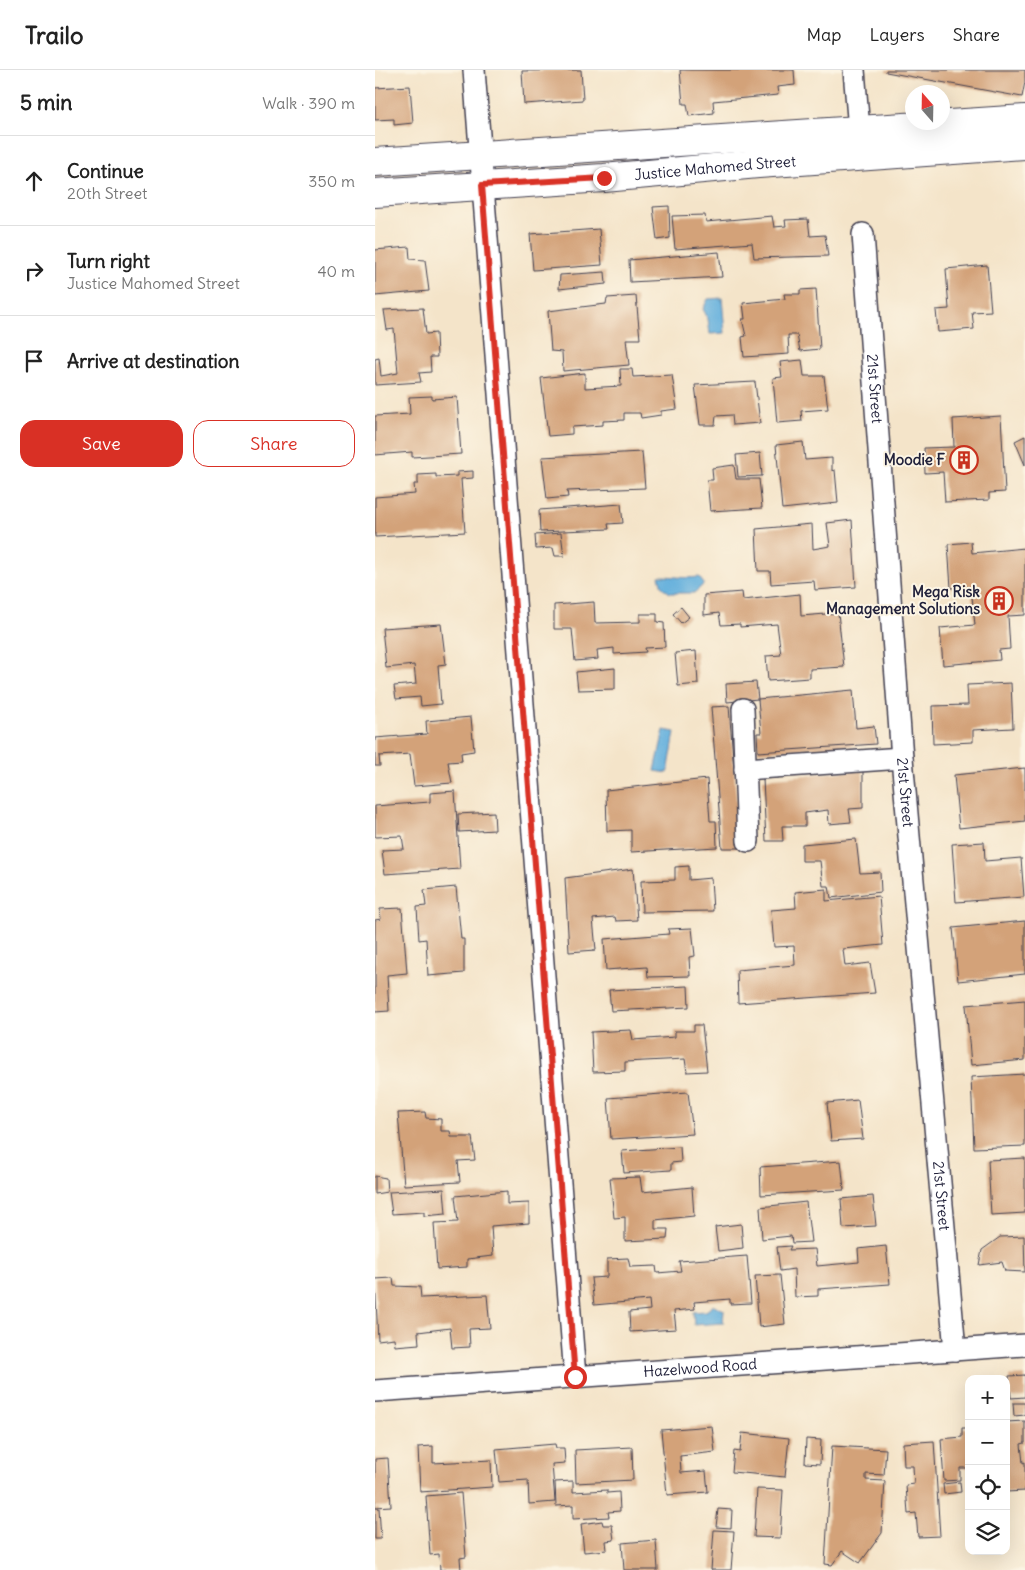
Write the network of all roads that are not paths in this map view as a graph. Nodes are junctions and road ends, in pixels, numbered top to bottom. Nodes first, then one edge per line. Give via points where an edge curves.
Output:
1 (473, 70) edge
2 (854, 70) edge
3 (1025, 119) edge
4 (859, 130) junction
5 (1025, 145) edge
6 (480, 155) junction
7 (375, 162) edge
8 (482, 185) junction
9 (375, 193) edge
10 (863, 234) dead end
11 (743, 709) dead end
12 (902, 758) junction
13 (745, 769) junction
14 (748, 841) dead end
15 (1025, 1345) edge
16 (955, 1350) junction
17 (575, 1377) junction
18 (375, 1391) edge

1 - 6 street
2 - 4 street
3 - 4 main road, Justice Mahomed Street
4 - 6 main road, Justice Mahomed Street
5 - 8 main road, Justice Mahomed Street
6 - 7 main road, Justice Mahomed Street
6 - 8 street
8 - 9 main road, Justice Mahomed Street
8 - 17 street
10 - 12 street, 21st Street
11 - 13 street
12 - 13 street
12 - 16 street, 21st Street
13 - 14 street
15 - 16 street, Hazelwood Road
16 - 17 street, Hazelwood Road
17 - 18 street, Hazelwood Road

